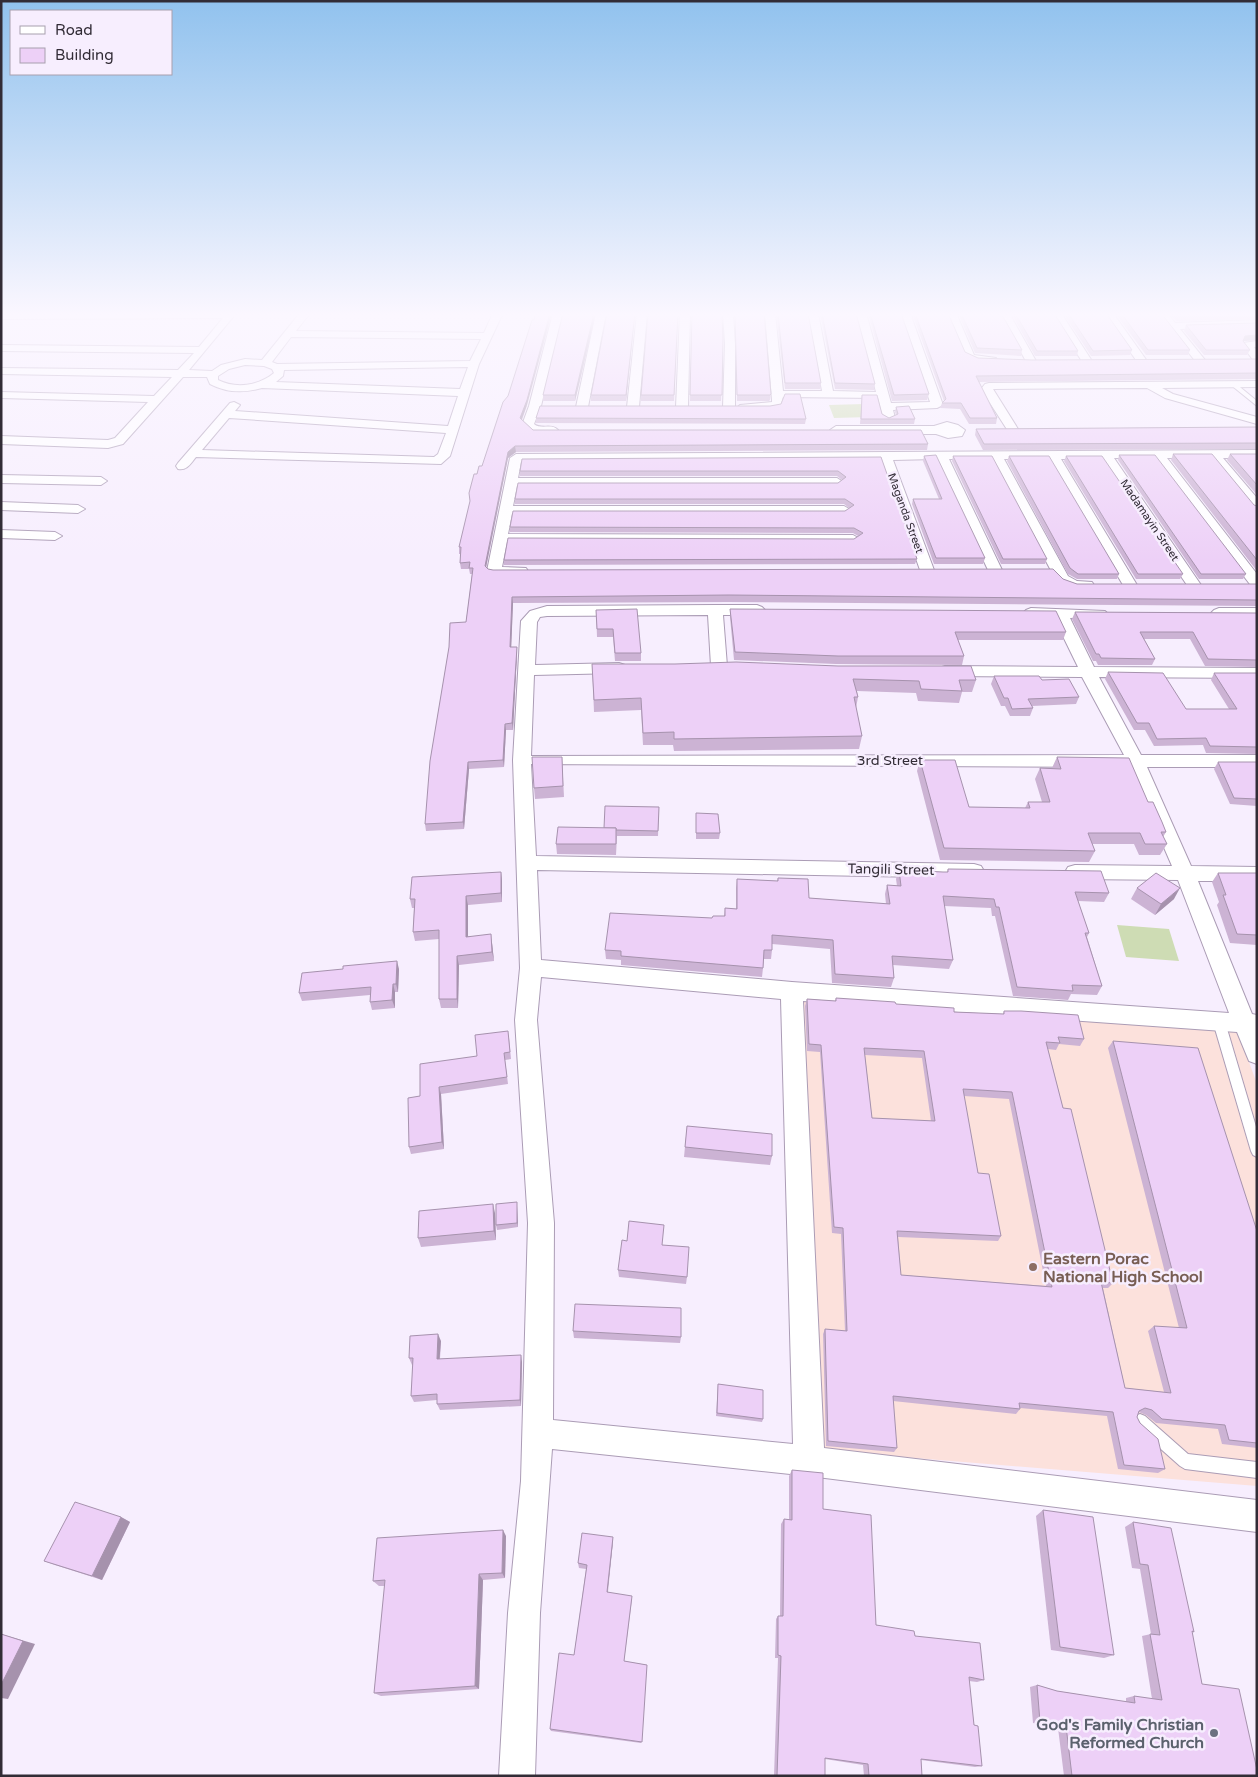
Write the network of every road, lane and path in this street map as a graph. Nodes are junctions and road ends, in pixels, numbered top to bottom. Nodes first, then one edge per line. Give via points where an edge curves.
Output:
1 (882, 395) edge
2 (37, 396) edge
3 (161, 396) edge
4 (240, 396) edge
5 (465, 396) edge
6 (541, 396) edge
7 (583, 396) edge
8 (634, 396) edge
9 (683, 396) edge
10 (724, 396) edge
11 (777, 396) edge
12 (934, 396) edge
13 (992, 396) edge
14 (1170, 396) edge
15 (1247, 396) edge
16 (158, 399) junction
17 (1257, 404) edge
18 (581, 407) edge
19 (633, 407) edge
20 (682, 407) edge
21 (885, 407) junction
22 (227, 414) junction
23 (1257, 421) edge
24 (1237, 427) edge
25 (1257, 427) edge
26 (994, 429) edge
27 (451, 430) junction
28 (562, 430) edge
29 (826, 430) edge
30 (893, 430) junction
31 (963, 430) dead end
32 (1, 440) edge
33 (193, 453) junction
34 (1157, 454) junction
35 (1213, 454) junction
36 (1257, 454) edge
37 (1105, 455) junction
38 (828, 456) junction
39 (886, 456) junction
40 (941, 456) junction
41 (996, 456) junction
42 (1053, 456) junction
43 (182, 466) dead end
44 (1, 479) edge
45 (102, 482) dead end
46 (511, 482) junction
47 (1, 506) edge
48 (1257, 507) edge
49 (78, 508) dead end
50 (506, 510) junction
51 (845, 510) junction
52 (1, 534) edge
53 (55, 536) dead end
54 (500, 538) junction
55 (857, 555) edge
56 (908, 570) edge
57 (976, 570) edge
58 (995, 570) junction
59 (1013, 570) edge
60 (1039, 570) edge
61 (1057, 570) junction
62 (534, 571) edge
63 (1257, 584) edge
64 (1130, 585) junction
65 (1149, 585) edge
66 (1176, 585) edge
67 (1194, 585) junction
68 (1212, 585) edge
69 (1239, 585) edge
70 (715, 610) junction
71 (774, 610) edge
72 (1020, 613) edge
73 (1208, 613) edge
74 (1257, 613) edge
75 (1060, 614) junction
76 (1119, 614) edge
77 (719, 666) junction
78 (699, 667) edge
79 (738, 667) edge
80 (632, 668) edge
81 (526, 670) junction
82 (933, 671) edge
83 (1088, 672) junction
84 (1257, 673) edge
85 (522, 760) junction
86 (1135, 760) junction
87 (1257, 761) edge
88 (526, 863) junction
89 (996, 871) edge
90 (1055, 872) edge
91 (1185, 874) junction
92 (1257, 874) edge
93 (531, 968) junction
94 (792, 991) junction
95 (1219, 1022) junction
96 (1250, 1024) edge
97 (1257, 1054) edge
98 (1257, 1151) edge
99 (1140, 1421) edge
100 (538, 1433) junction
101 (809, 1461) junction
102 (1257, 1470) edge
103 (1257, 1516) edge
104 (517, 1776) edge

1 - 21 street
2 - 16 street
3 - 16 street
4 - 22 street
5 - 27 street
6 - 28 street via 529,428
7 - 18 street
8 - 19 street
9 - 20 street
10 - 11 street via 724,407 776,405
12 - 21 street via 937,405
13 - 26 street via 1017,429
14 - 23 street
15 - 17 lane
16 - 32 street via 114,443
21 - 30 street
22 - 27 street
22 - 33 street
24 - 25 street
27 - 33 street via 444,456 436,462
29 - 30 street
30 - 31 street via 938,430 948,434
33 - 43 street
34 - 35 street
34 - 37 street
34 - 63 street
35 - 36 street
35 - 48 street
37 - 42 street
37 - 67 street, Madamayin Street
38 - 39 street
38 - 46 street via 516,458
38 - 51 street
39 - 40 street
39 - 56 street, Maganda Street via 932,570
40 - 41 street
40 - 58 street
41 - 42 street
41 - 61 street
42 - 64 street
44 - 45 street
46 - 50 street
46 - 51 street
47 - 49 street
50 - 51 street
50 - 54 street
51 - 54 street
51 - 55 street
52 - 53 street
54 - 62 street via 494,571
57 - 58 street
58 - 59 street
60 - 61 street
61 - 64 street via 1062,579 1075,585
63 - 69 street
64 - 65 street
66 - 67 street
67 - 68 street
70 - 71 street
70 - 77 street
70 - 81 street via 547,611 535,614 529,621
72 - 75 street
73 - 74 street
75 - 76 street
75 - 83 street
77 - 78 street
77 - 79 street
80 - 81 street
81 - 85 street
82 - 83 street
83 - 84 street
83 - 86 street
85 - 86 street, 3rd Street
85 - 88 street
86 - 87 street, 3rd Street
86 - 91 street
88 - 89 street, Tangili Street
88 - 93 street
90 - 91 street
91 - 92 street
91 - 96 street
93 - 94 street
93 - 100 street via 526,1020 541,1222
94 - 95 street
94 - 101 street
95 - 96 street
95 - 98 lane
96 - 97 street
99 - 102 lane via 1185,1461
100 - 101 street
100 - 104 street via 524,1613
101 - 103 street

